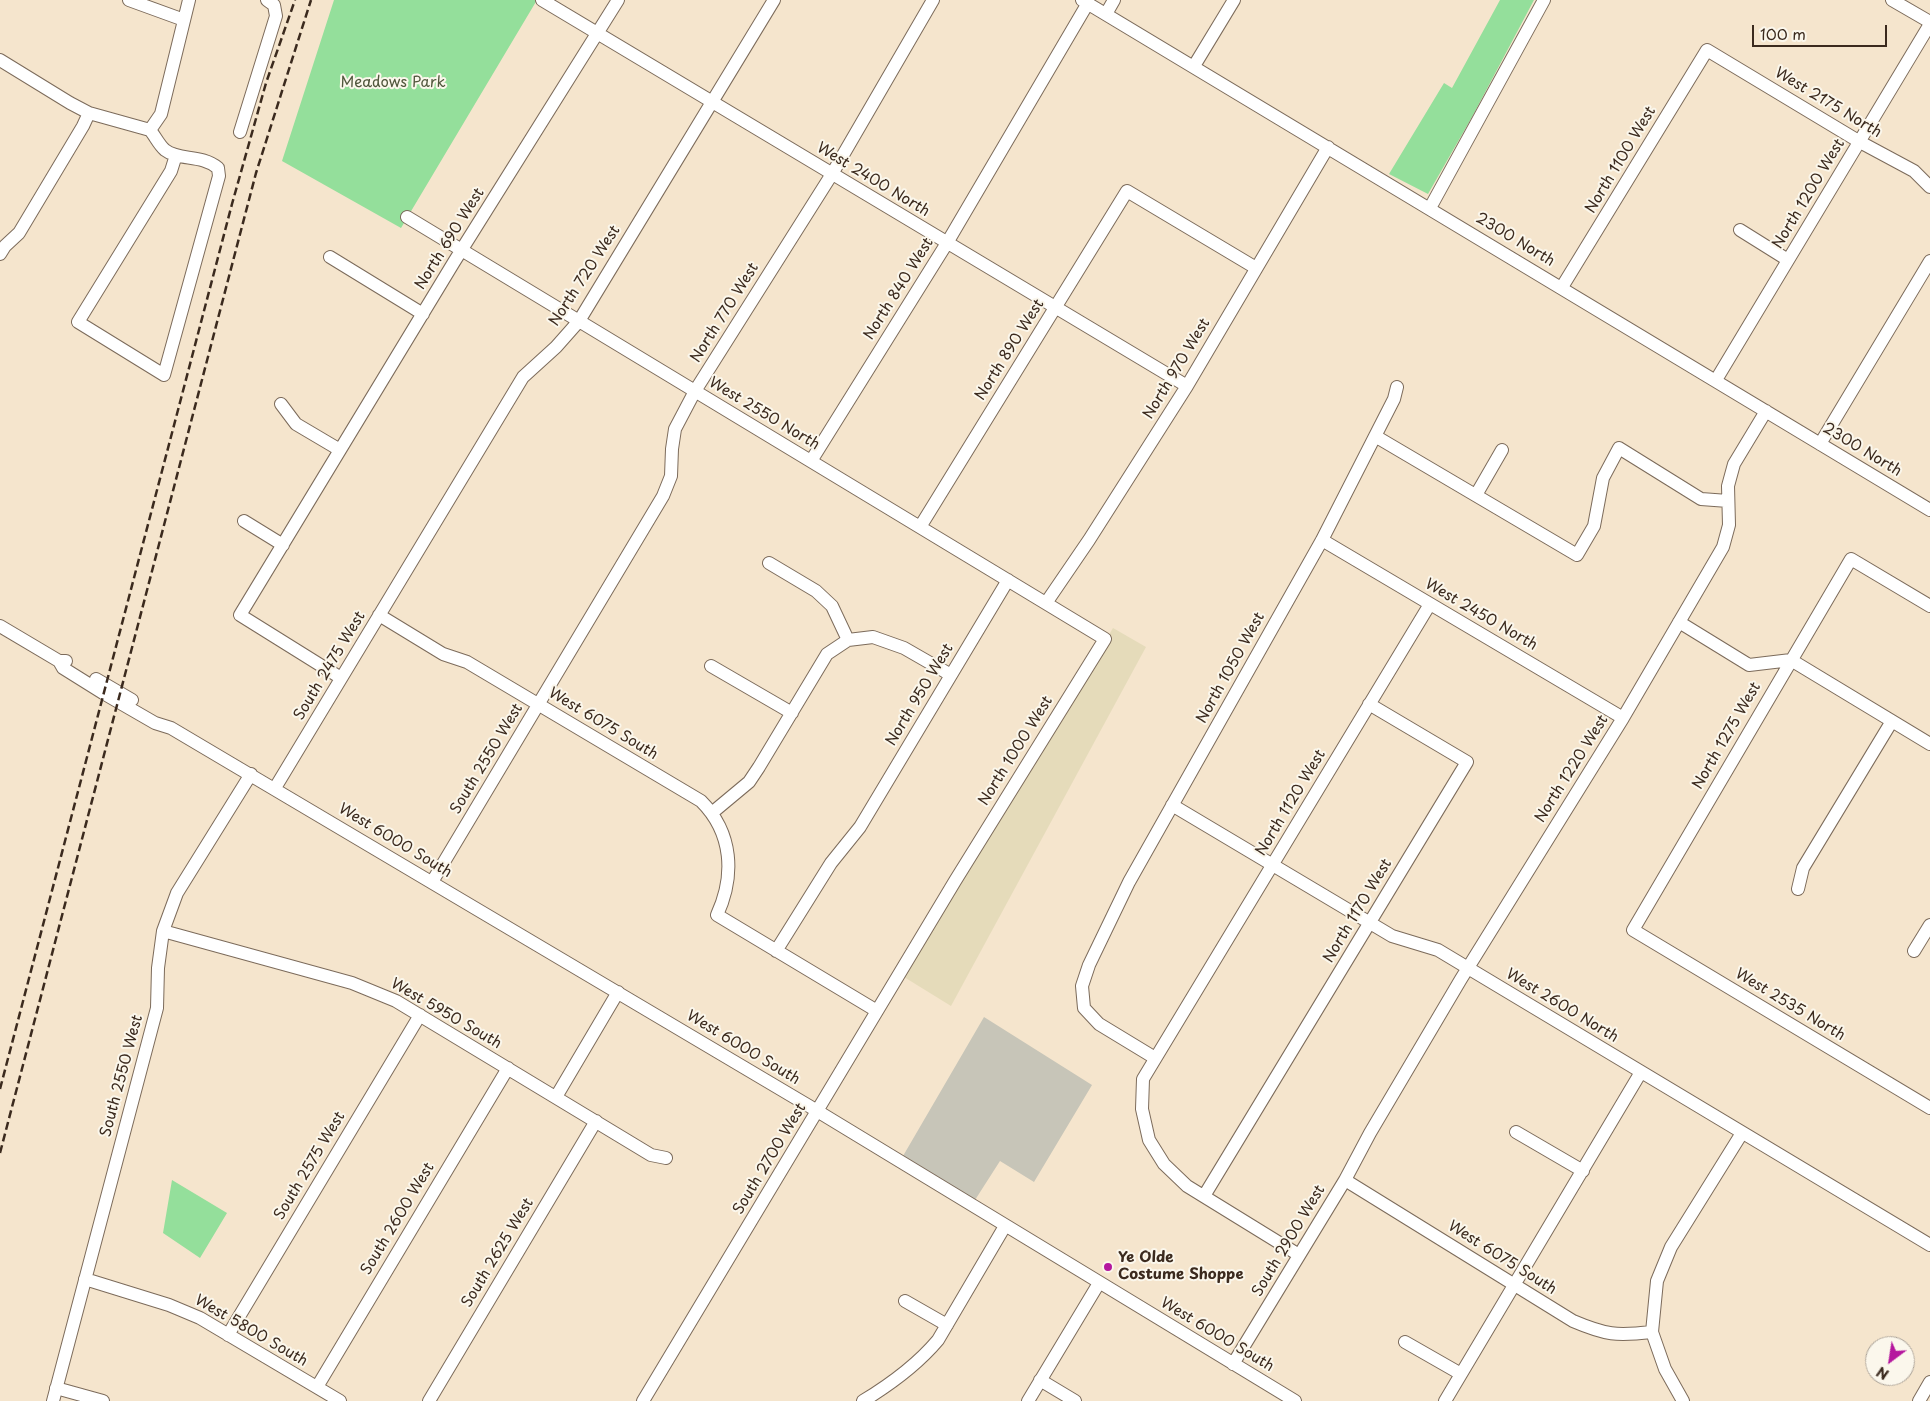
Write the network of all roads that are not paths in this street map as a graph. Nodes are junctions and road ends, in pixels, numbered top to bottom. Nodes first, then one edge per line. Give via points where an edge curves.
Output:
1 (129, 0) edge
2 (189, 0) edge
3 (267, 0) edge
4 (542, 0) edge
5 (618, 0) edge
6 (774, 0) edge
7 (933, 0) edge
8 (1114, 0) edge
9 (1234, 0) edge
10 (1544, 0) edge
11 (1892, 0) edge
12 (1085, 2) edge
13 (1106, 14) junction
14 (184, 20) junction
15 (1930, 23) edge
16 (599, 34) junction
17 (1708, 50) joint
18 (1, 63) edge
19 (1194, 66) junction
20 (713, 103) junction
21 (90, 113) junction
22 (150, 130) junction
23 (240, 132) dead end
24 (1860, 142) junction
25 (1328, 147) junction
26 (176, 155) junction
27 (832, 174) junction
28 (1930, 187) edge
29 (1430, 208) junction
30 (407, 217) dead end
31 (1740, 230) dead end
32 (947, 243) junction
33 (2, 247) edge
34 (462, 250) junction
35 (330, 257) dead end
36 (1788, 260) junction
37 (1930, 261) edge
38 (1256, 268) junction
39 (1562, 288) junction
40 (1055, 308) junction
41 (423, 314) junction
42 (579, 321) junction
43 (1716, 380) junction
44 (1187, 386) junction
45 (1397, 386) dead end
46 (695, 391) junction
47 (281, 404) dead end
48 (1766, 411) junction
49 (1375, 436) junction
50 (1820, 444) junction
51 (340, 450) junction
52 (1502, 450) dead end
53 (811, 461) junction
54 (1476, 495) junction
55 (1728, 501) junction
56 (1929, 507) edge
57 (244, 521) dead end
58 (920, 527) junction
59 (1322, 540) junction
60 (283, 545) junction
61 (413, 560) joint
62 (770, 563) dead end
63 (1008, 580) junction
64 (1046, 603) junction
65 (1430, 604) junction
66 (1930, 606) edge
67 (379, 615) junction
68 (1679, 622) junction
69 (0, 626) edge
70 (1105, 639) joint
71 (848, 640) junction
72 (569, 653) joint
73 (1791, 660) junction
74 (711, 666) dead end
75 (951, 675) junction
76 (341, 678) junction
77 (539, 704) junction
78 (1369, 704) junction
79 (792, 713) junction
80 (1624, 718) junction
81 (1892, 721) junction
82 (1930, 744) edge
83 (251, 774) junction
84 (275, 788) junction
85 (1172, 805) junction
86 (712, 812) junction
87 (1272, 865) junction
88 (955, 881) joint
89 (432, 882) junction
90 (1798, 889) dead end
91 (1369, 923) junction
92 (1930, 925) edge
93 (1633, 930) joint
94 (163, 931) junction
95 (776, 951) junction
96 (1914, 951) dead end
97 (1468, 968) junction
98 (618, 992) junction
99 (877, 1011) junction
100 (420, 1015) junction
101 (1156, 1058) junction
102 (508, 1068) junction
103 (1642, 1072) junction
104 (556, 1097) junction
105 (1930, 1108) edge
106 (818, 1111) junction
107 (596, 1121) junction
108 (1516, 1132) dead end
109 (1370, 1133) joint
110 (1742, 1133) junction
111 (666, 1158) dead end
112 (1583, 1171) junction
113 (1345, 1180) junction
114 (1204, 1196) junction
115 (1005, 1226) junction
116 (1930, 1246) edge
117 (1299, 1254) junction
118 (85, 1279) junction
119 (1099, 1283) junction
120 (1514, 1284) junction
121 (906, 1300) dead end
122 (947, 1325) junction
123 (1652, 1332) junction
124 (228, 1335) junction
125 (1405, 1342) dead end
126 (1233, 1364) junction
127 (1461, 1374) junction
128 (1040, 1380) junction
129 (1930, 1382) edge
130 (316, 1387) junction
131 (56, 1388) junction
132 (881, 1396) edge
133 (53, 1401) edge
134 (102, 1401) edge
135 (340, 1401) edge
136 (429, 1401) edge
137 (643, 1401) edge
138 (863, 1401) edge
139 (1028, 1401) edge
140 (1075, 1401) edge
141 (1295, 1401) edge
142 (1445, 1401) edge
143 (1683, 1401) edge
144 (1919, 1401) edge

1 - 14 street
2 - 14 street
3 - 23 street via 274,5 276,16
4 - 16 street, West 2400 North
5 - 16 street, North 690 West
6 - 20 street, North 720 West
7 - 27 street, North 770 West
8 - 13 street
9 - 19 street
10 - 29 street
11 - 15 street
12 - 13 street, 2300 North
12 - 32 street, North 840 West
13 - 19 street, 2300 North
14 - 22 street via 161,114
15 - 24 street, North 1200 West
16 - 20 street, West 2400 North
16 - 34 street, North 690 West
17 - 24 street, West 2175 North
17 - 39 street, North 1100 West
18 - 21 street
19 - 25 street, 2300 North
20 - 27 street, West 2400 North
20 - 42 street, North 720 West
21 - 22 street
21 - 33 street via 19,233
22 - 26 street via 164,149
24 - 28 street, West 2175 North via 1914,171
24 - 36 street, North 1200 West
25 - 29 street, 2300 North
25 - 38 street, North 970 West
26 - 26 street via 212,163 218,168 219,176 164,374 78,322 171,171
27 - 32 street, West 2400 North
27 - 46 street, North 770 West
29 - 39 street, 2300 North
30 - 34 street, West 2550 North
31 - 36 street
32 - 40 street, West 2400 North
32 - 53 street, North 840 West
34 - 41 street, North 690 West
34 - 42 street, West 2550 North
35 - 41 street
36 - 43 street, North 1200 West
37 - 50 street
38 - 40 street, North 890 West via 1127,191
38 - 44 street, North 970 West
39 - 43 street, 2300 North
40 - 44 street, West 2400 North
40 - 58 street, North 890 West
41 - 51 street, North 690 West
42 - 46 street, West 2550 North
42 - 61 street, North 720 West via 523,377
43 - 48 street, 2300 North
44 - 64 street, North 970 West
45 - 49 street, North 1050 West
46 - 53 street, West 2550 North
46 - 72 street, North 770 West via 675,429 671,476 663,496
47 - 51 street via 296,424
48 - 50 street, 2300 North
48 - 55 street, North 1220 West via 1734,464
49 - 54 street
49 - 59 street, North 1050 West
50 - 56 street, 2300 North
51 - 60 street, North 690 West
52 - 54 street
53 - 58 street, West 2550 North
54 - 55 street via 1577,554 1594,526 1603,478 1619,448 1701,499
55 - 68 street, North 1220 West via 1729,525 1723,547
57 - 60 street
58 - 63 street, West 2550 North
59 - 65 street, West 2450 North
59 - 85 street, North 1050 West
60 - 76 street, North 690 West via 240,614
61 - 67 street, South 2475 West
62 - 71 street via 816,591 832,606
63 - 64 street, West 2550 North
63 - 75 street, North 950 West
64 - 70 street, West 2550 North
65 - 78 street, North 1120 West
65 - 80 street, West 2450 North
66 - 73 street, North 1275 West via 1850,559
67 - 76 street, South 2475 West
67 - 77 street, West 6075 South via 443,654 467,662
68 - 73 street via 1749,665
68 - 80 street, North 1220 West
69 - 83 street, West 6000 South via 59,661 63,668 119,697 155,723 170,728
70 - 88 street, North 1000 West
71 - 75 street via 873,637 897,645
71 - 79 street via 828,654
72 - 77 street, South 2550 West
73 - 81 street
73 - 93 street, North 1275 West
74 - 79 street
75 - 95 street, North 950 West via 860,827 831,863
76 - 84 street, South 2475 West
77 - 86 street, West 6075 South via 701,801
77 - 89 street, South 2550 West
78 - 87 street, North 1120 West
78 - 91 street, North 1170 West via 1467,762
79 - 86 street via 749,782
80 - 97 street, North 1220 West
81 - 82 street
81 - 90 street via 1803,868
83 - 84 street, West 6000 South
83 - 94 street, South 2550 West via 177,893
84 - 89 street, West 6000 South
85 - 87 street, West 2600 North
85 - 101 street, North 1050 West via 1129,882 1082,986 1084,1008 1099,1024
86 - 95 street, West 6075 South via 728,847 725,898 717,915
87 - 91 street, West 2600 North
87 - 101 street, North 1120 West
88 - 99 street, South 2700 West
89 - 98 street, West 6000 South
91 - 97 street, West 2600 North via 1392,936 1438,950
91 - 114 street, North 1170 West
92 - 96 street
93 - 105 street, West 2535 North
94 - 100 street, West 5950 South via 352,982
94 - 118 street, South 2550 West via 157,1008
95 - 99 street
97 - 103 street, West 2600 North
97 - 109 street, North 1220 West
98 - 104 street
98 - 106 street, West 6000 South
99 - 106 street, South 2700 West
100 - 102 street, West 5950 South
100 - 124 street, South 2575 West
101 - 114 street, North 1120 West via 1143,1079 1142,1109 1149,1140 1164,1164 1187,1186
102 - 104 street, West 5950 South
102 - 130 street, South 2600 West
103 - 110 street, West 2600 North
103 - 112 street
104 - 107 street, West 5950 South
106 - 115 street, West 6000 South
106 - 137 street, South 2700 West
107 - 111 street, West 5950 South via 651,1155
107 - 136 street, South 2625 West
108 - 112 street
109 - 113 street, South 2900 West
110 - 116 street, West 2600 North
110 - 123 street via 1671,1247 1657,1281
112 - 120 street
113 - 117 street, South 2900 West
113 - 120 street, West 6075 South
114 - 117 street
115 - 119 street, West 6000 South
115 - 122 street
117 - 126 street, South 2900 West
118 - 124 street, West 5800 South via 169,1304
118 - 131 street, South 2550 West
119 - 126 street, West 6000 South
119 - 128 street
120 - 123 street, West 6075 South via 1573,1321 1598,1332 1619,1335
120 - 127 street
121 - 122 street
122 - 132 street via 924,1357
123 - 143 street via 1665,1369
124 - 130 street, West 5800 South
125 - 127 street
126 - 141 street, West 6000 South
127 - 142 street
128 - 139 street
128 - 140 street
129 - 144 street
130 - 135 street, West 5800 South
131 - 133 street, South 2550 West
131 - 134 street
132 - 138 street

